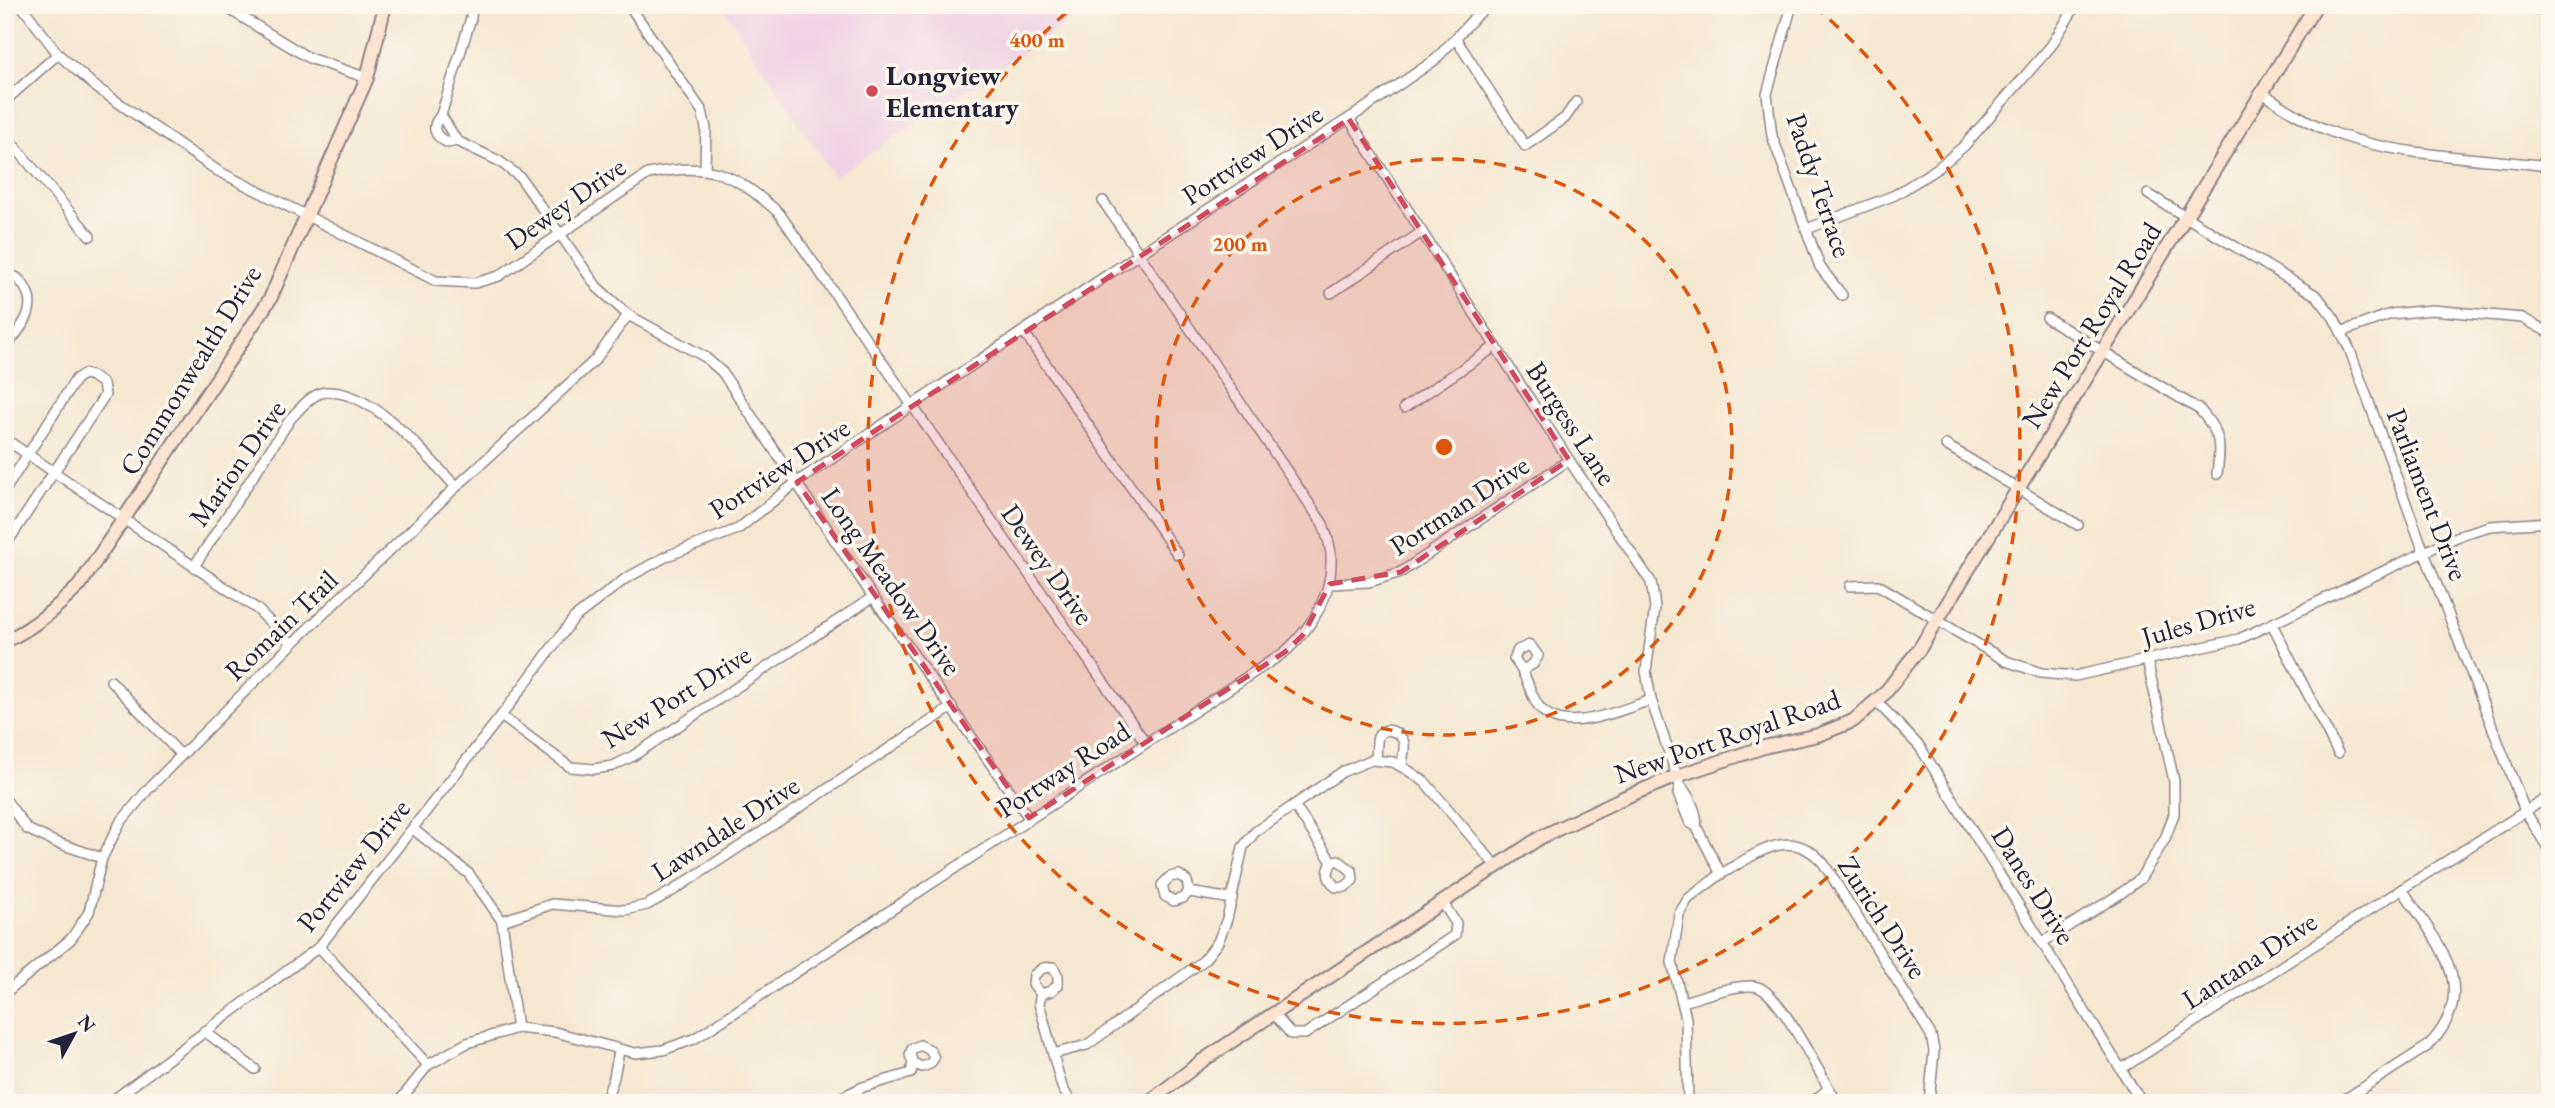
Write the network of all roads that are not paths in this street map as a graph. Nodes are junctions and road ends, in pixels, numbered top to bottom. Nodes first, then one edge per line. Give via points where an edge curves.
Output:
1 (21, 5) edge
2 (222, 5) edge
3 (385, 5) edge
4 (472, 5) edge
5 (629, 5) edge
6 (1489, 5) edge
7 (1792, 5) edge
8 (2076, 5) edge
9 (2316, 5) edge
10 (2499, 5) edge
11 (2550, 10) edge
12 (1456, 39) junction
13 (58, 54) junction
14 (367, 78) junction
15 (2261, 92) junction
16 (5, 101) edge
17 (1576, 102) dead end
18 (441, 115) junction
19 (1349, 119) junction
20 (5, 135) edge
21 (457, 141) junction
22 (2550, 166) edge
23 (705, 169) junction
24 (2148, 194) dead end
25 (1103, 201) dead end
26 (306, 215) junction
27 (2187, 216) junction
28 (1807, 229) junction
29 (1422, 232) junction
30 (561, 234) junction
31 (90, 236) dead end
32 (1139, 254) junction
33 (5, 273) edge
34 (1331, 293) dead end
35 (1842, 295) dead end
36 (628, 315) junction
37 (2047, 318) dead end
38 (1023, 331) junction
39 (2341, 332) junction
40 (2550, 333) edge
41 (1496, 346) junction
42 (5, 349) edge
43 (2104, 351) junction
44 (912, 407) junction
45 (1404, 408) dead end
46 (5, 439) edge
47 (1946, 444) dead end
48 (28, 454) junction
49 (1569, 460) junction
50 (55, 472) junction
51 (2217, 474) dead end
52 (797, 482) junction
53 (456, 487) junction
54 (2019, 489) junction
55 (5, 490) edge
56 (123, 520) junction
57 (2550, 522) edge
58 (2078, 524) dead end
59 (5, 546) edge
60 (2424, 552) junction
61 (1178, 555) dead end
62 (195, 565) junction
63 (1330, 584) junction
64 (1850, 586) dead end
65 (873, 597) junction
66 (1936, 622) junction
67 (2272, 624) junction
68 (5, 641) edge
69 (292, 644) junction
70 (2147, 660) junction
71 (1524, 669) dead end
72 (111, 681) dead end
73 (1651, 700) junction
74 (1876, 701) junction
75 (952, 708) junction
76 (501, 716) junction
77 (1145, 743) junction
78 (2338, 753) dead end
79 (181, 755) junction
80 (1376, 760) junction
81 (1402, 766) junction
82 (1678, 780) junction
83 (2550, 796) edge
84 (5, 799) edge
85 (1294, 805) junction
86 (2525, 811) junction
87 (1029, 818) junction
88 (413, 829) junction
89 (2550, 851) edge
90 (102, 858) junction
91 (1332, 862) dead end
92 (1496, 866) junction
93 (1721, 874) junction
94 (2402, 889) junction
95 (1189, 892) dead end
96 (1232, 899) junction
97 (1442, 902) junction
98 (502, 921) junction
99 (2043, 942) junction
100 (319, 947) junction
101 (5, 993) edge
102 (1041, 994) dead end
103 (1683, 1002) junction
104 (1273, 1013) junction
105 (517, 1028) junction
106 (204, 1031) junction
107 (619, 1051) junction
108 (1053, 1054) junction
109 (913, 1063) dead end
110 (428, 1065) junction
111 (255, 1069) dead end
112 (2121, 1069) junction
113 (1828, 1089) junction
114 (607, 1097) dead end
115 (109, 1103) edge
116 (398, 1103) edge
117 (830, 1103) edge
118 (1071, 1103) edge
119 (1148, 1103) edge
120 (1688, 1103) edge
121 (1812, 1103) edge
122 (1838, 1103) edge
123 (1929, 1103) edge
124 (2142, 1103) edge
125 (2339, 1103) edge

1 - 13 street, Dewey Drive
2 - 14 street via 309,58
3 - 14 street, Commonwealth Drive
4 - 18 street
5 - 23 street via 702,111
6 - 12 street, Portview Drive
7 - 28 street, Paddy Terrace via 1767,94 1772,136
8 - 28 street via 2051,46 1964,146 1938,168 1895,195
9 - 15 street, New Port Royal Road
10 - 11 street
12 - 17 street via 1525,146 1564,118
12 - 19 street, Portview Drive via 1435,60
13 - 16 street
13 - 26 street, Dewey Drive via 97,88 218,171
14 - 26 street, Commonwealth Drive
15 - 22 street via 2327,130 2367,143
15 - 27 street, New Port Royal Road
18 - 21 street
18 - 21 street, Long Meadow Drive via 433,129 438,138
19 - 29 street, Burgess Lane
19 - 32 street, Portview Drive
20 - 31 street
21 - 30 street, Long Meadow Drive via 520,177
23 - 30 street, Dewey Drive via 648,174
23 - 44 street, Dewey Drive via 753,190 779,213
24 - 27 street, Parliament Drive
25 - 32 street, Portway Road
26 - 30 street, Dewey Drive via 436,281 475,283 499,276
26 - 56 street, Commonwealth Drive via 270,299
27 - 39 street, Parliament Drive via 2317,296
27 - 43 street, New Port Royal Road
28 - 35 street, Paddy Terrace via 1820,267
29 - 34 street
29 - 41 street, Burgess Lane
30 - 36 street, Long Meadow Drive via 597,287
32 - 38 street, Portview Drive
32 - 63 street, Portway Road via 1323,524 1331,553
33 - 42 street via 22,283 29,294 29,312
36 - 52 street, Long Meadow Drive via 705,357 722,372
36 - 53 street, Romain Trail via 595,360
37 - 43 street
38 - 44 street, Portview Drive
38 - 61 street
39 - 40 street via 2391,314 2432,310 2522,318
39 - 60 street, Parliament Drive
41 - 45 street
41 - 49 street, Burgess Lane
43 - 51 street via 2200,410 2215,427 2221,446
43 - 54 street, New Port Royal Road
44 - 52 street, Portview Drive
44 - 77 street, Dewey Drive
46 - 48 street
47 - 54 street
48 - 50 street
48 - 50 street via 76,379 92,376 103,384 105,395
48 - 55 street
49 - 63 street, Portman Drive via 1401,572 1369,582
49 - 73 street, Burgess Lane via 1651,582 1656,607 1646,671
50 - 56 street
50 - 59 street
52 - 65 street, Long Meadow Drive
52 - 76 street, Portview Drive via 738,529 635,573 575,618
53 - 62 street, Marion Drive via 396,423 354,398 325,392 310,399 291,418
53 - 69 street, Romain Trail
54 - 58 street
54 - 66 street, New Port Royal Road
56 - 62 street
56 - 68 street, Commonwealth Drive via 79,586 54,610
57 - 60 street, Jules Drive via 2490,526
60 - 67 street, Jules Drive
60 - 86 street, Parliament Drive
62 - 69 street via 257,609
63 - 77 street, Portway Road via 1303,635 1284,652
64 - 66 street, Jules Drive via 1878,585
65 - 75 street, Long Meadow Drive
65 - 76 street, New Port Drive via 613,766 570,767
66 - 70 street, Jules Drive via 2006,661 2041,673 2075,677
66 - 74 street, New Port Royal Road
67 - 70 street, Jules Drive via 2239,639
67 - 78 street
69 - 79 street, Romain Trail
70 - 99 street via 2174,781 2174,814 2165,839 2140,879
71 - 73 street via 1537,705 1556,720 1586,721
72 - 79 street
73 - 82 street, Burgess Lane
74 - 82 street, New Port Royal Road via 1853,721 1818,735 1764,747
74 - 99 street, Danes Drive via 1920,747
75 - 87 street, Long Meadow Drive
75 - 98 street, Lawndale Drive via 647,905 625,910 552,904
76 - 88 street, Portview Drive
77 - 87 street, Portway Road
79 - 90 street, Romain Trail via 120,822
80 - 81 street
80 - 81 street via 1378,737 1390,730 1399,734 1404,744
80 - 85 street via 1342,772
81 - 92 street via 1425,782
82 - 92 street, New Port Royal Road via 1623,798 1541,836
82 - 93 street, Burgess Lane
83 - 86 street, Lantana Drive
84 - 90 street via 27,829
85 - 91 street
85 - 96 street via 1255,832 1243,848
86 - 89 street, Parliament Drive
86 - 94 street, Lantana Drive
87 - 107 street, Portway Road via 694,1039 663,1050
88 - 98 street via 469,874
88 - 100 street, Portview Drive
90 - 101 street, Romain Trail via 89,912 71,939
92 - 97 street, New Port Royal Road
93 - 103 street, Zurich Drive via 1688,899 1679,914 1672,962
93 - 123 street, Zurich Drive via 1785,843 1801,845 1824,864 1931,1035
94 - 112 street, Lantana Drive
94 - 125 street via 2452,970 2455,996 2449,1019 2428,1046
95 - 96 street
96 - 108 street via 1218,942 1203,961 1087,1045
97 - 104 street, New Port Royal Road
97 - 104 street via 1456,923 1455,936 1305,1034 1291,1034
98 - 105 street
99 - 112 street, Danes Drive
100 - 106 street, Portview Drive
100 - 110 street
102 - 108 street via 1039,1003
103 - 113 street via 1758,987 1791,1023
103 - 120 street, Zurich Drive
104 - 119 street, New Port Royal Road
105 - 107 street, Portway Road via 555,1032
105 - 110 street, Portway Road via 467,1043
106 - 111 street
106 - 115 street, Portview Drive
107 - 114 street
108 - 118 street
109 - 117 street via 911,1073 863,1087
110 - 116 street, Portway Road
112 - 124 street, Danes Drive
113 - 121 street
113 - 122 street

